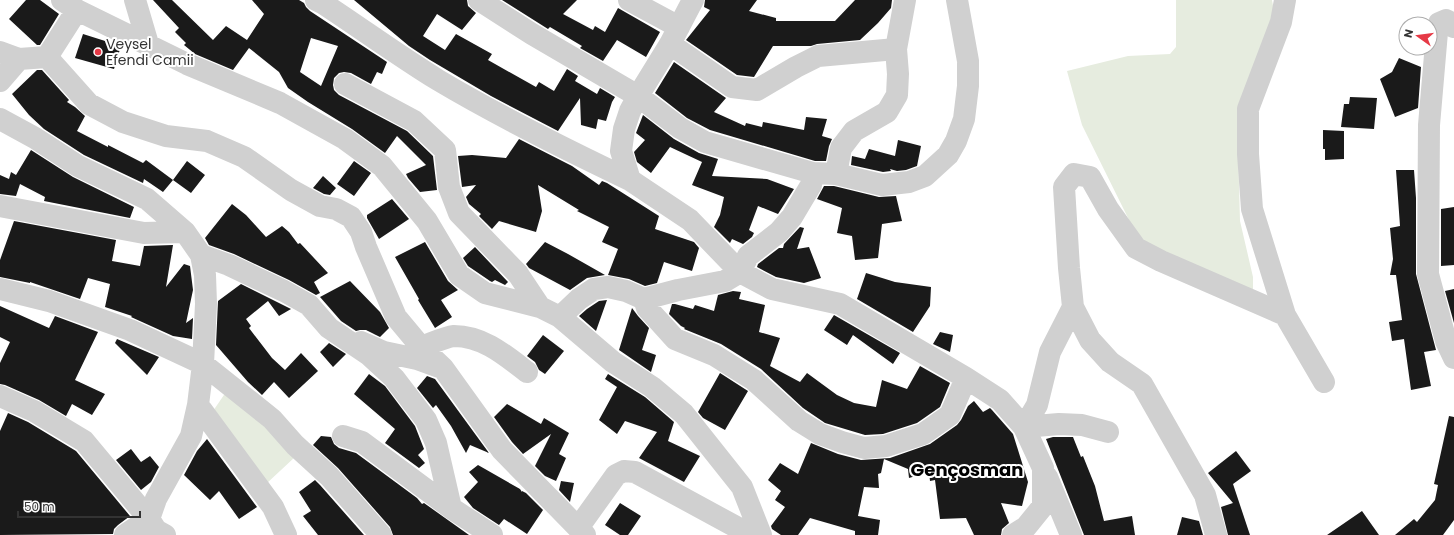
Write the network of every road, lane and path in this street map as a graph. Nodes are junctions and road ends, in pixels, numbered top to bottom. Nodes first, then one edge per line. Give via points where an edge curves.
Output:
1 (135, 0) edge
2 (316, 0) edge
3 (479, 0) edge
4 (629, 0) edge
5 (693, 0) edge
6 (905, 0) edge
7 (956, 0) edge
8 (1285, 0) edge
9 (70, 5) edge
10 (1454, 27) edge
11 (675, 35) junction
12 (148, 44) junction
13 (896, 49) junction
14 (9, 56) edge
15 (47, 58) junction
16 (0, 81) edge
17 (345, 84) dead end
18 (638, 96) junction
19 (0, 119) edge
20 (813, 173) junction
21 (836, 174) junction
22 (630, 180) junction
23 (0, 206) edge
24 (185, 232) junction
25 (201, 255) junction
26 (740, 272) junction
27 (0, 289) edge
28 (644, 299) junction
29 (540, 307) junction
30 (1073, 307) junction
31 (1285, 315) junction
32 (560, 318) junction
33 (329, 328) junction
34 (421, 347) junction
35 (1454, 358) edge
36 (203, 364) junction
37 (443, 368) junction
38 (527, 372) dead end
39 (966, 378) junction
40 (1324, 382) dead end
41 (0, 396) edge
42 (198, 405) junction
43 (1024, 427) junction
44 (1108, 432) dead end
45 (343, 436) dead end
46 (1043, 468) junction
47 (451, 508) junction
48 (150, 518) junction
49 (581, 531) edge
50 (125, 535) edge
51 (165, 535) edge
52 (286, 535) edge
53 (381, 535) edge
54 (492, 535) edge
55 (751, 535) edge
56 (762, 535) edge
57 (1013, 535) edge
58 (1071, 535) edge
59 (1216, 535) edge

1 - 12 street
2 - 22 street via 457,91 537,135
3 - 18 street
4 - 11 street
5 - 11 street
6 - 13 street
7 - 21 street via 968,61 968,86 964,119 948,154 925,176 909,182 882,185
8 - 31 street via 1282,22 1248,109 1248,154 1252,209
9 - 12 street
9 - 15 street
10 - 35 street via 1446,20 1439,23 1437,37 1428,126 1428,274 1446,341
11 - 13 street via 732,87 757,90 818,56
11 - 18 street
12 - 29 street via 187,64 280,102 345,140 382,166 427,221 459,275 485,293
13 - 21 street via 896,95 887,112 854,130 841,148
14 - 15 street
14 - 16 street
15 - 34 street via 89,104 123,122 166,136 206,141 244,157 320,206 336,209 351,217 361,232 396,317
17 - 29 street via 414,121 445,150 449,187 459,213 518,274
18 - 20 street via 680,128 705,142
18 - 22 street via 624,129 622,151
19 - 24 street via 78,166 147,199
20 - 21 street
20 - 26 street via 811,185 792,217 779,232 748,256
22 - 26 street via 690,220
23 - 24 street via 144,233
24 - 25 street
25 - 33 street via 291,294 309,305
25 - 36 street via 206,297
26 - 28 street via 725,281
26 - 39 street via 772,289 840,304
27 - 36 street via 49,302 130,330
28 - 32 street via 608,287 594,289 579,299
28 - 39 street via 647,308 675,340 714,355 754,380 799,421 820,434 864,448 886,446 923,434 950,415
29 - 32 street
30 - 31 street via 1064,187 1074,174 1090,177 1108,209 1136,248
30 - 43 street via 1050,352 1037,406
30 - 59 street via 1090,340 1110,362 1142,384 1205,495
31 - 40 street
32 - 56 street via 613,362 652,387 684,414 742,487
33 - 37 street via 384,352
33 - 47 street via 369,355 394,378 426,420 436,443
34 - 37 street
34 - 38 street via 452,336 476,339 500,351
36 - 42 street
36 - 53 street via 272,420 329,476
37 - 49 street via 502,450
39 - 43 street via 1000,400
41 - 48 street via 84,441
42 - 48 street via 191,436 156,499
42 - 52 street via 273,507
43 - 44 street via 1082,425
43 - 46 street
45 - 47 street via 362,442
46 - 57 street via 1043,506 1026,527
46 - 58 street
47 - 54 street
48 - 50 street
48 - 51 street via 156,530
49 - 55 street via 616,475 624,471 635,472

